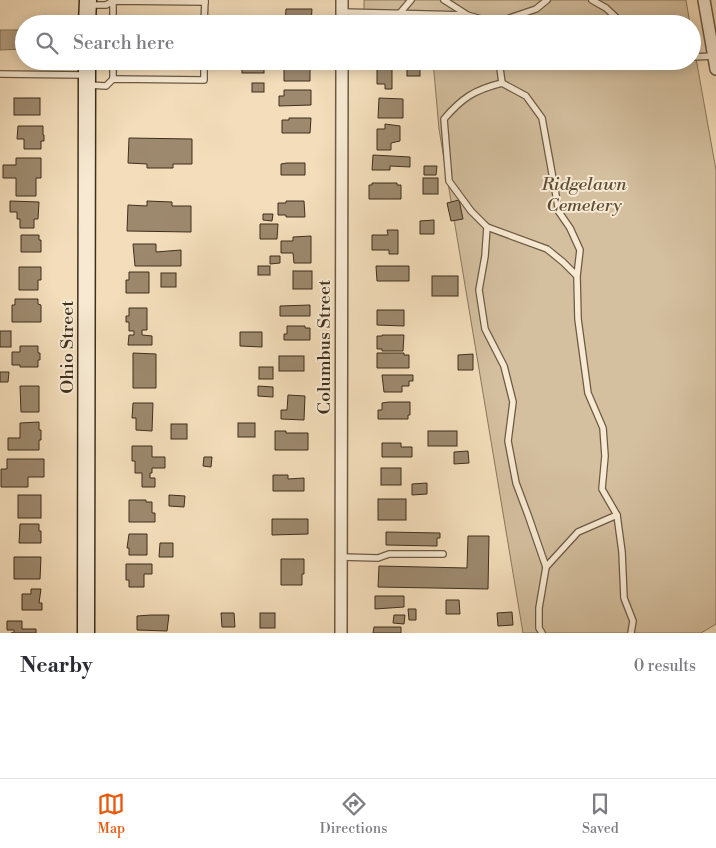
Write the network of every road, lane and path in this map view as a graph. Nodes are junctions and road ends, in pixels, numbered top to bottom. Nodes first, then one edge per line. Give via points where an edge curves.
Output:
1 (113, 0) edge
2 (342, 0) edge
3 (411, 0) edge
4 (444, 0) edge
5 (547, 0) edge
6 (592, 0) edge
7 (704, 0) edge
8 (205, 1) edge
9 (88, 2) edge
10 (400, 13) junction
11 (88, 15) edge
12 (113, 15) edge
13 (204, 15) edge
14 (342, 15) edge
15 (377, 15) edge
16 (467, 15) joint
17 (518, 15) edge
18 (613, 15) edge
19 (701, 59) edge
20 (715, 62) edge
21 (113, 70) edge
22 (204, 70) edge
23 (342, 70) edge
24 (500, 70) edge
25 (0, 74) edge
26 (87, 74) edge
27 (113, 79) junction
28 (502, 84) junction
29 (487, 227) junction
30 (577, 276) junction
31 (617, 515) junction
32 (443, 554) dead end
33 (341, 558) junction
34 (546, 567) junction
35 (86, 633) edge
36 (341, 633) edge
37 (542, 633) edge
38 (631, 633) edge

1 - 8 lane
1 - 9 lane via 106,5
1 - 12 lane
2 - 14 street
3 - 10 lane
4 - 16 lane
5 - 17 lane via 536,9
6 - 18 lane
7 - 20 street
8 - 13 lane
9 - 11 street
10 - 15 lane
10 - 16 lane
19 - 20 lane
21 - 27 lane
22 - 27 lane via 204,80
23 - 33 street, Columbus Street
24 - 28 lane
25 - 26 lane
26 - 27 lane via 106,86
26 - 35 street, Ohio Street
28 - 29 lane via 481,89 466,98 444,119 449,181
28 - 30 lane via 526,96 542,118 559,212 580,250
29 - 30 lane via 547,249
29 - 34 lane via 478,290 485,329 504,366 513,402 508,441 516,483
30 - 31 lane via 578,319 588,393 603,428 602,489
31 - 34 lane via 578,532
31 - 38 lane via 624,598 633,621
32 - 33 lane
33 - 36 street, Columbus Street
34 - 37 lane via 540,608

